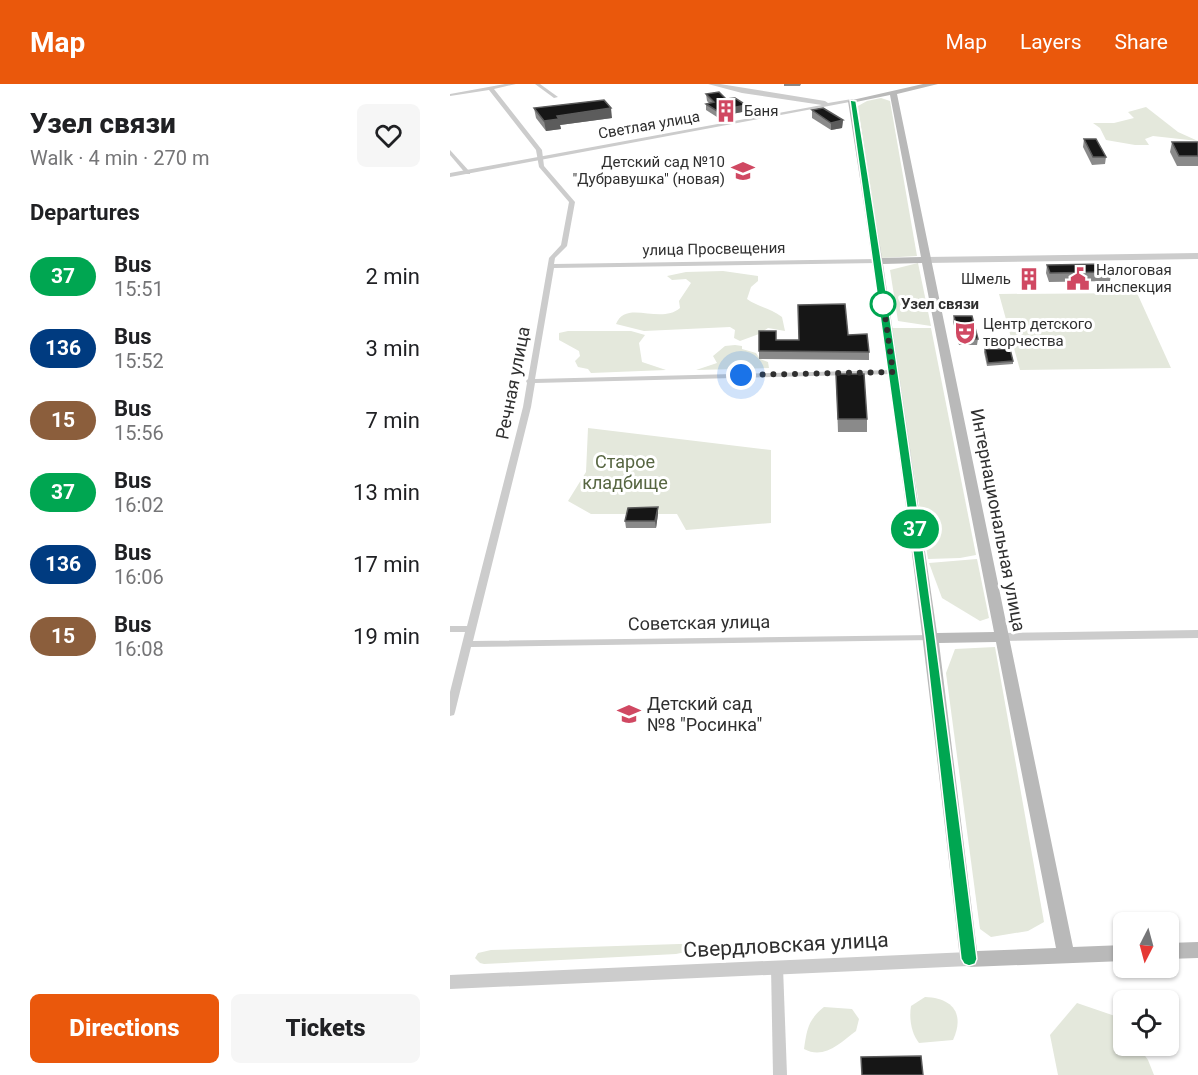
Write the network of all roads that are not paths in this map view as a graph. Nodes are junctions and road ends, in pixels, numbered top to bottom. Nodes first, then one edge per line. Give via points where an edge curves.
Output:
1 (514, 84) edge
2 (537, 84) edge
3 (711, 84) edge
4 (934, 84) edge
5 (491, 89) junction
6 (893, 93) junction
7 (450, 95) edge
8 (556, 97) dead end
9 (852, 101) junction
10 (832, 105) junction
11 (450, 152) edge
12 (541, 158) junction
13 (468, 172) junction
14 (450, 175) edge
15 (1198, 256) edge
16 (925, 260) junction
17 (878, 261) junction
18 (551, 266) junction
19 (893, 372) junction
20 (530, 381) junction
21 (450, 629) edge
22 (471, 629) junction
23 (1198, 634) edge
24 (1001, 637) junction
25 (931, 638) junction
26 (467, 644) junction
27 (450, 712) edge
28 (1198, 950) edge
29 (1179, 951) edge
30 (1113, 953) edge
31 (1066, 955) junction
32 (969, 959) junction
33 (777, 967) junction
34 (450, 982) edge
35 (780, 1075) edge

1 - 5 street
2 - 8 street
3 - 10 street
4 - 6 main road
5 - 7 street
5 - 12 street, Речная улица
6 - 9 main road
6 - 16 main road, Интернациональная улица
9 - 10 street, Светлая улица
9 - 17 main road
10 - 12 street, Светлая улица
11 - 13 street
12 - 13 street, Светлая улица
12 - 18 street, Речная улица via 541,166 572,202 564,246 552,258
13 - 14 street, Светлая улица
15 - 16 street
16 - 17 main road
16 - 24 main road, Интернациональная улица
17 - 18 street, улица Просвещения
17 - 19 main road
18 - 20 street, Речная улица
19 - 20 street
19 - 25 main road
20 - 22 street, Речная улица via 527,407
21 - 22 street
22 - 26 street, Речная улица
23 - 24 street
24 - 25 main road
24 - 31 main road, Интернациональная улица
25 - 26 street, Советская улица
25 - 32 main road
26 - 27 street, Речная улица
28 - 29 main road
30 - 31 main road, Свердловская улица
31 - 32 main road, Свердловская улица
32 - 33 street, Свердловская улица
33 - 34 street, Свердловская улица
33 - 35 street

